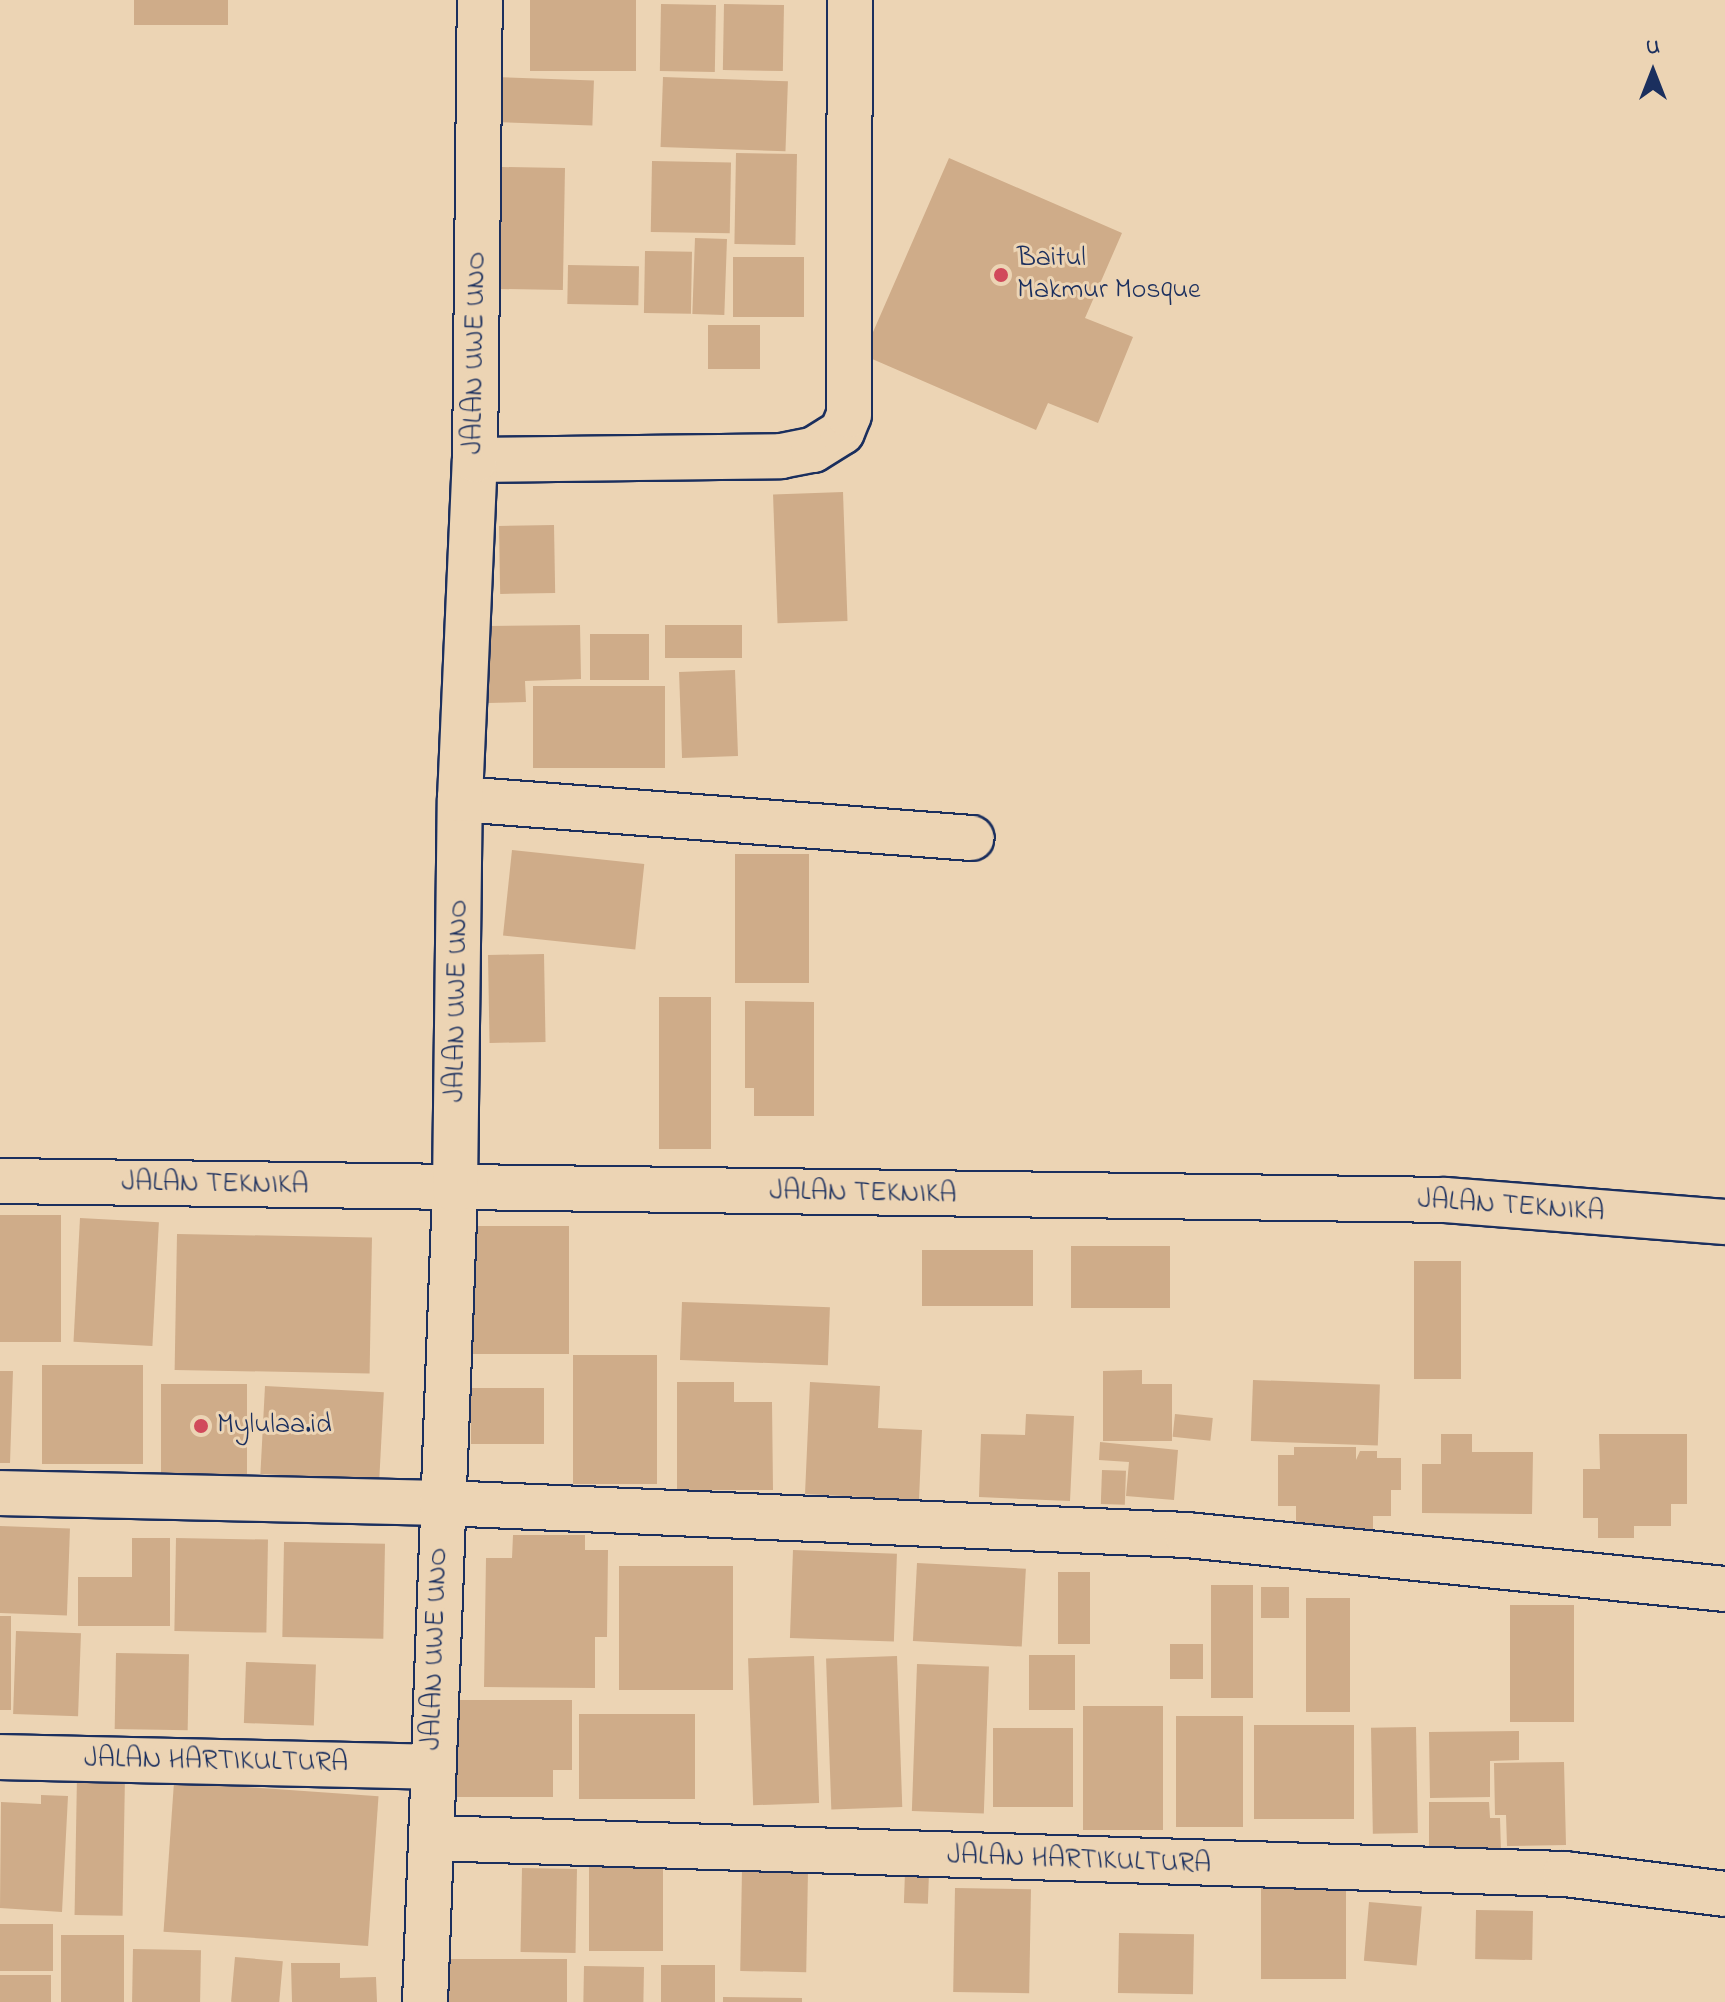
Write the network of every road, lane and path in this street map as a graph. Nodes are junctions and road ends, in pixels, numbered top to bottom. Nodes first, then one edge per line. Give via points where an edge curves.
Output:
1 (480, 0) edge
2 (850, 0) edge
3 (475, 460) junction
4 (460, 799) junction
5 (972, 838) dead end
6 (0, 1181) edge
7 (455, 1190) junction
8 (1725, 1222) edge
9 (0, 1493) edge
10 (442, 1503) junction
11 (1725, 1589) edge
12 (0, 1757) edge
13 (431, 1767) junction
14 (431, 1838) junction
15 (1725, 1894) edge
16 (425, 2002) edge

1 - 3 street, JALAN UWE UNO
2 - 3 street via 849,415 842,432 813,450 781,456
3 - 4 street, JALAN UWE UNO
4 - 5 street
4 - 7 street, JALAN UWE UNO
6 - 7 street, JALAN TEKNIKA
7 - 8 street, JALAN TEKNIKA via 1445,1200
7 - 10 street, JALAN UWE UNO
9 - 10 street
10 - 11 street via 1187,1535
10 - 13 street, JALAN UWE UNO
12 - 13 street, JALAN HARTIKULTURA
13 - 14 street, JALAN UWE UNO
14 - 15 street, JALAN HARTIKULTURA via 1565,1874
14 - 16 street, JALAN UWE UNO

